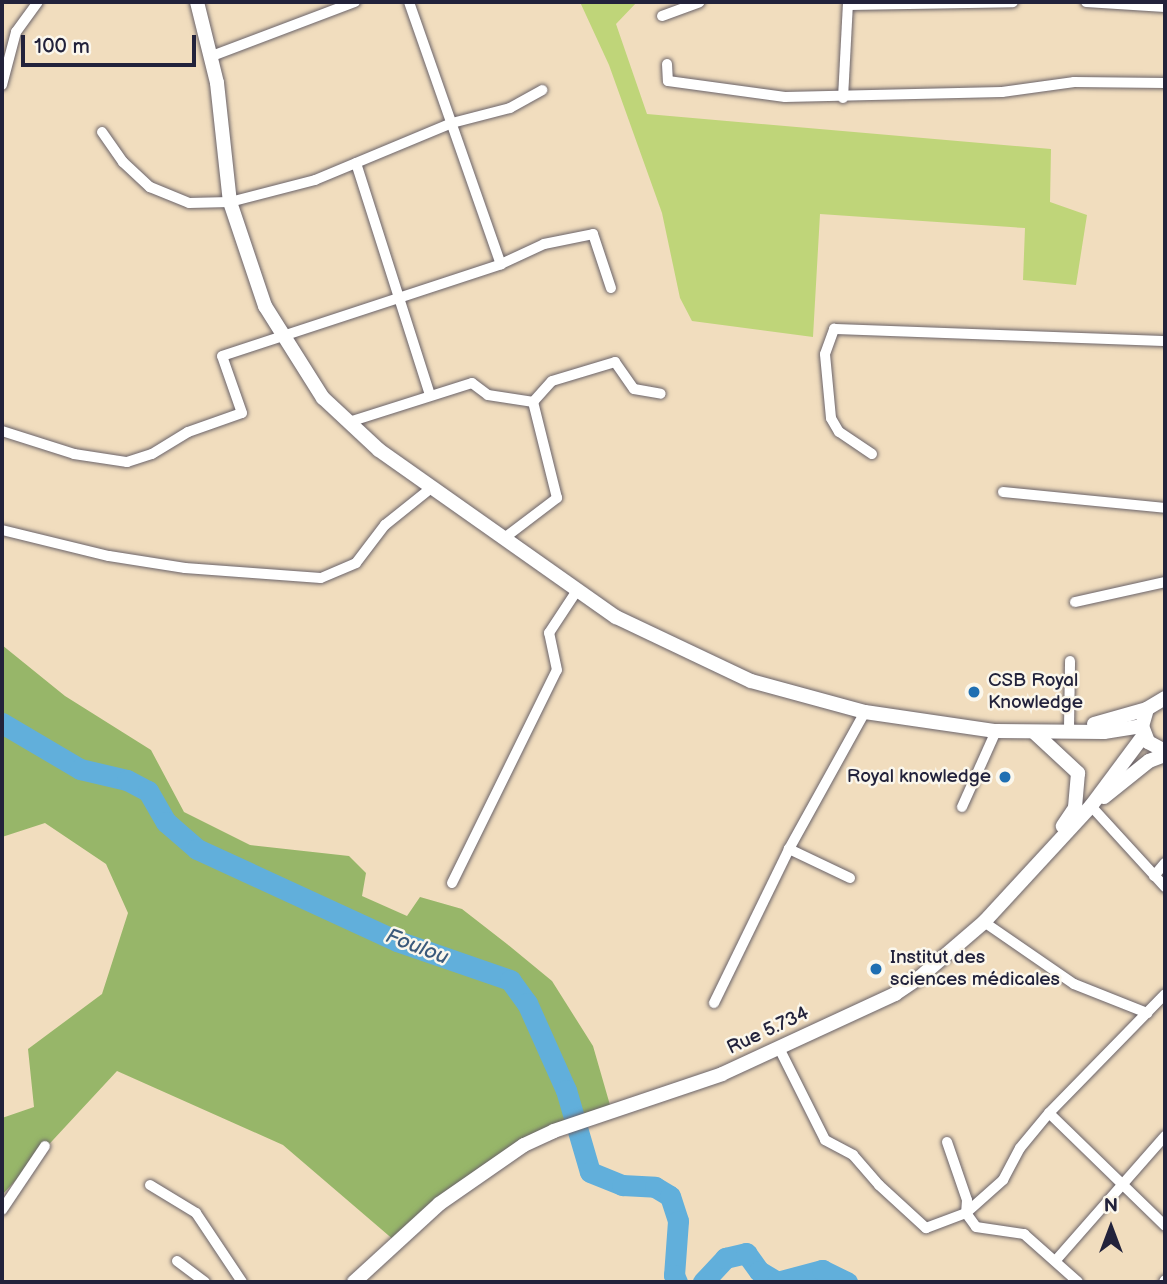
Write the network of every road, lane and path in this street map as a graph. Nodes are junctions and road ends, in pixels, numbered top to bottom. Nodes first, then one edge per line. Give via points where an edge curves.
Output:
1 (38, 2) edge
2 (197, 2) edge
3 (355, 2) edge
4 (409, 2) edge
5 (700, 2) edge
6 (1013, 2) edge
7 (1087, 2) edge
8 (848, 4) edge
9 (1165, 7) edge
10 (663, 16) dead end
11 (212, 56) junction
12 (667, 64) dead end
13 (1165, 83) edge
14 (2, 85) edge
15 (542, 90) dead end
16 (843, 98) junction
17 (452, 122) junction
18 (102, 132) dead end
19 (356, 163) junction
20 (230, 202) junction
21 (501, 264) junction
22 (611, 288) dead end
23 (398, 299) junction
24 (281, 336) junction
25 (1165, 341) edge
26 (661, 394) dead end
27 (430, 395) junction
28 (533, 402) junction
29 (349, 422) junction
30 (2, 431) edge
31 (872, 454) dead end
32 (431, 488) junction
33 (1003, 492) dead end
34 (1165, 508) edge
35 (2, 530) edge
36 (503, 539) junction
37 (1165, 582) edge
38 (576, 592) junction
39 (1075, 602) dead end
40 (1070, 661) dead end
41 (1163, 697) edge
42 (1147, 709) junction
43 (865, 712) junction
44 (1069, 728) junction
45 (996, 731) junction
46 (1143, 731) junction
47 (1041, 732) junction
48 (1165, 753) edge
49 (1091, 806) junction
50 (961, 807) dead end
51 (789, 849) junction
52 (1165, 863) edge
53 (1030, 870) junction
54 (1154, 876) junction
55 (850, 878) dead end
56 (452, 883) dead end
57 (1165, 887) edge
58 (984, 922) junction
59 (1165, 994) edge
60 (714, 1003) dead end
61 (1147, 1013) junction
62 (779, 1048) junction
63 (1049, 1113) junction
64 (1165, 1136) edge
65 (947, 1142) dead end
66 (45, 1146) dead end
67 (150, 1185) dead end
68 (1122, 1186) junction
69 (2, 1210) edge
70 (966, 1213) junction
71 (1165, 1226) edge
72 (1057, 1259) junction
73 (177, 1261) dead end
74 (205, 1282) edge
75 (242, 1282) edge
76 (354, 1282) edge
77 (1078, 1282) edge

1 - 14 street via 16,32
2 - 11 street
3 - 11 street
4 - 17 street
5 - 10 street
6 - 8 street
7 - 9 street
8 - 16 street
11 - 20 street
12 - 16 street via 668,81 785,97
13 - 16 street via 1074,82 1002,92
15 - 17 street via 510,108
17 - 19 street
17 - 21 street
18 - 20 street via 123,162 150,187 189,203
19 - 20 street via 316,180
19 - 23 street
20 - 24 street via 243,252
21 - 22 street via 544,244 593,234
21 - 23 street
23 - 24 street
23 - 27 street
24 - 29 street via 323,398
24 - 30 street via 222,356 242,413 188,432 152,454 127,462 100,459
25 - 31 street via 834,329 825,354 831,418 839,432
26 - 28 street via 634,389 615,362 552,381
27 - 28 street via 472,383 488,395
27 - 29 street
28 - 36 street via 557,498
29 - 32 street
32 - 35 street via 385,525 356,563 321,578 185,568 109,556
32 - 36 street
33 - 34 street
36 - 38 street
37 - 39 street
38 - 43 street via 704,661 774,688
38 - 56 street via 549,633 557,670
40 - 44 street
41 - 42 street
42 - 44 street via 1123,719
42 - 46 street
43 - 45 street
43 - 51 street
44 - 47 street
45 - 47 street
45 - 50 street
46 - 47 street
46 - 48 street via 1154,747
46 - 49 street, Rue 5.734
47 - 53 street via 1078,773 1079,791 1075,807
48 - 49 street
49 - 53 street, Rue 5.734
49 - 54 street
51 - 55 street
51 - 60 street
52 - 54 street
53 - 58 street, Rue 5.734
54 - 57 street
58 - 61 street via 1074,984
58 - 62 street, Rue 5.734 via 895,994
59 - 61 street
61 - 63 street
62 - 70 street via 825,1140 853,1155 926,1228
62 - 76 street, Rue 5.734 via 672,1093 554,1131 486,1168 395,1241
63 - 68 street
63 - 70 street via 1020,1148 1003,1180
64 - 68 street
65 - 70 street via 967,1200
66 - 69 street
67 - 75 street via 196,1213
68 - 71 street
68 - 72 street
70 - 72 street via 976,1227 1024,1234
72 - 77 street
73 - 74 street

